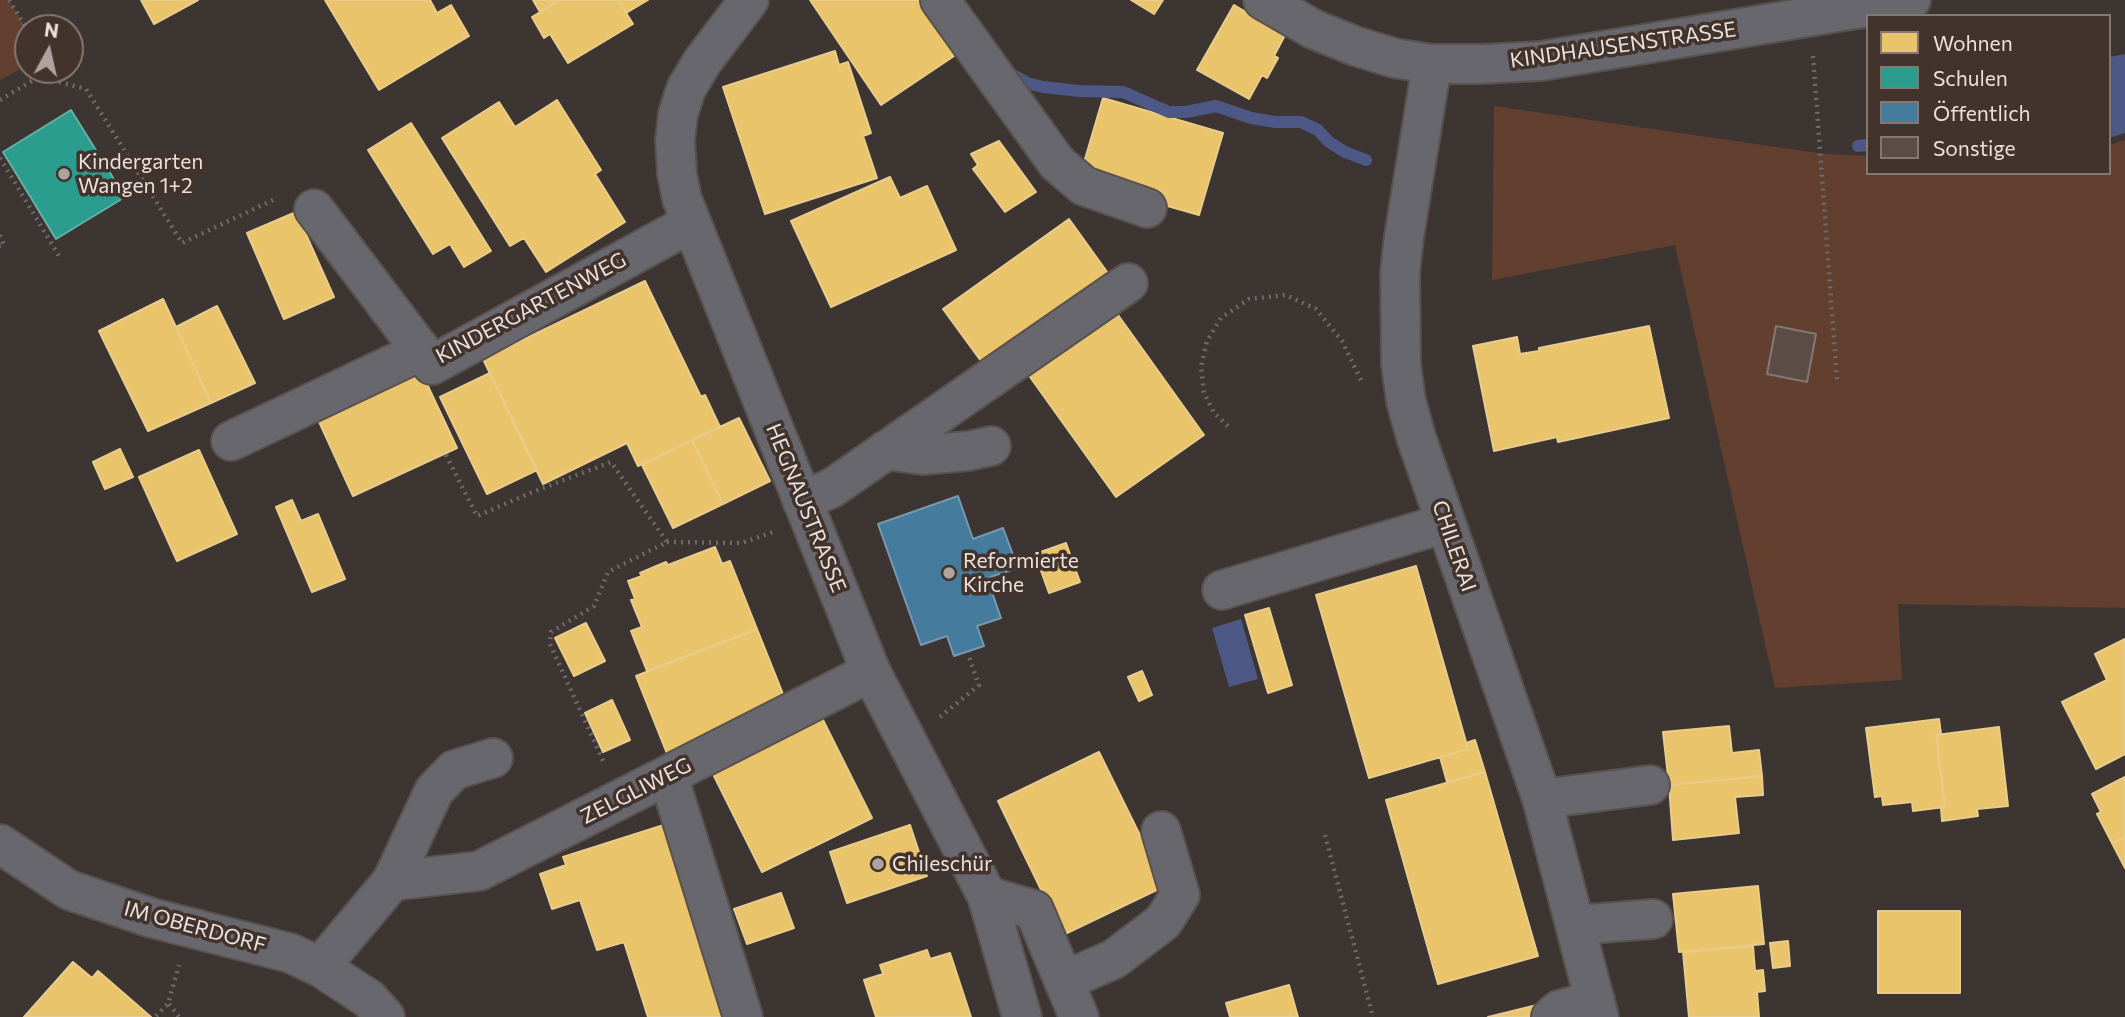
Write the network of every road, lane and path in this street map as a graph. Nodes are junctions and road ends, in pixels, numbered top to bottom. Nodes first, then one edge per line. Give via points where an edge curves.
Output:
1 (749, 0) edge
2 (940, 0) edge
3 (1263, 0) edge
4 (1911, 0) edge
5 (1810, 17) junction
6 (1432, 64) junction
7 (27, 84) edge
8 (67, 84) edge
9 (0, 100) edge
10 (0, 158) edge
11 (1147, 208) dead end
12 (314, 209) joint
13 (691, 223) junction
14 (0, 235) edge
15 (0, 246) edge
16 (59, 256) dead end
17 (1128, 283) dead end
18 (421, 351) junction
19 (1838, 380) dead end
20 (1363, 384) dead end
21 (1228, 426) dead end
22 (231, 442) dead end
23 (991, 446) dead end
24 (887, 450) junction
25 (446, 455) dead end
26 (803, 500) junction
27 (1446, 523) junction
28 (777, 531) dead end
29 (667, 542) junction
30 (1223, 590) dead end
31 (968, 654) dead end
32 (871, 672) junction
33 (939, 717) dead end
34 (493, 758) dead end
35 (668, 775) junction
36 (1650, 785) dead end
37 (621, 799) junction
38 (1542, 799) junction
39 (1161, 831) dead end
40 (1325, 835) dead end
41 (0, 844) edge
42 (393, 881) junction
43 (987, 896) junction
44 (1653, 919) dead end
45 (1576, 925) junction
46 (320, 967) junction
47 (1064, 981) junction
48 (168, 1004) dead end
49 (1597, 1008) edge
50 (179, 1017) edge
51 (385, 1017) edge
52 (743, 1017) edge
53 (1022, 1017) edge
54 (1079, 1017) edge
55 (1373, 1017) edge
56 (1550, 1017) edge

1 - 13 street, HEGNAUSTRASSE via 702,62 678,114 677,174
2 - 11 street via 1057,163 1084,186
3 - 6 street, KINDHAUSENSTRASSE via 1313,29 1355,46
4 - 5 street, KINDHAUSENSTRASSE
5 - 6 street, KINDHAUSENSTRASSE via 1541,61
5 - 19 path
6 - 27 street, CHILERAI via 1404,237 1399,319 1406,401
7 - 9 path
8 - 12 path via 86,89 182,243 298,188
10 - 16 path
12 - 18 street, KINDERGARTENWEG
13 - 18 street, KINDERGARTENWEG via 432,365
13 - 26 street, HEGNAUSTRASSE
14 - 15 path via 4,245
17 - 24 street
18 - 22 street
20 - 21 path via 1342,341 1316,309 1286,295 1249,299 1221,318 1207,341 1200,367 1203,393
23 - 24 street via 922,455
24 - 26 street via 832,488
25 - 29 path via 477,516 611,462
26 - 32 street, HEGNAUSTRASSE
27 - 30 street
27 - 38 street, CHILERAI
28 - 29 path via 742,543
29 - 37 path via 608,572 594,606 551,632 550,644
31 - 33 path via 979,685
32 - 35 street, ZELGLIWEG
32 - 43 street, HEGNAUSTRASSE
34 - 42 street via 454,770 434,791
35 - 37 street, ZELGLIWEG
35 - 52 street
36 - 38 street
37 - 42 street, ZELGLIWEG via 479,872
38 - 45 street, CHILERAI
39 - 47 street via 1180,895 1163,922 1114,958
40 - 55 path
41 - 46 street, IM OBERDORF via 69,890 152,918 290,953
42 - 46 street
43 - 47 street via 1034,910
43 - 53 street, HEGNAUSTRASSE
44 - 45 street
45 - 49 street, CHILERAI
46 - 51 street, IM OBERDORF via 369,999
47 - 54 street
48 - 50 path
49 - 56 street via 1559,1010

